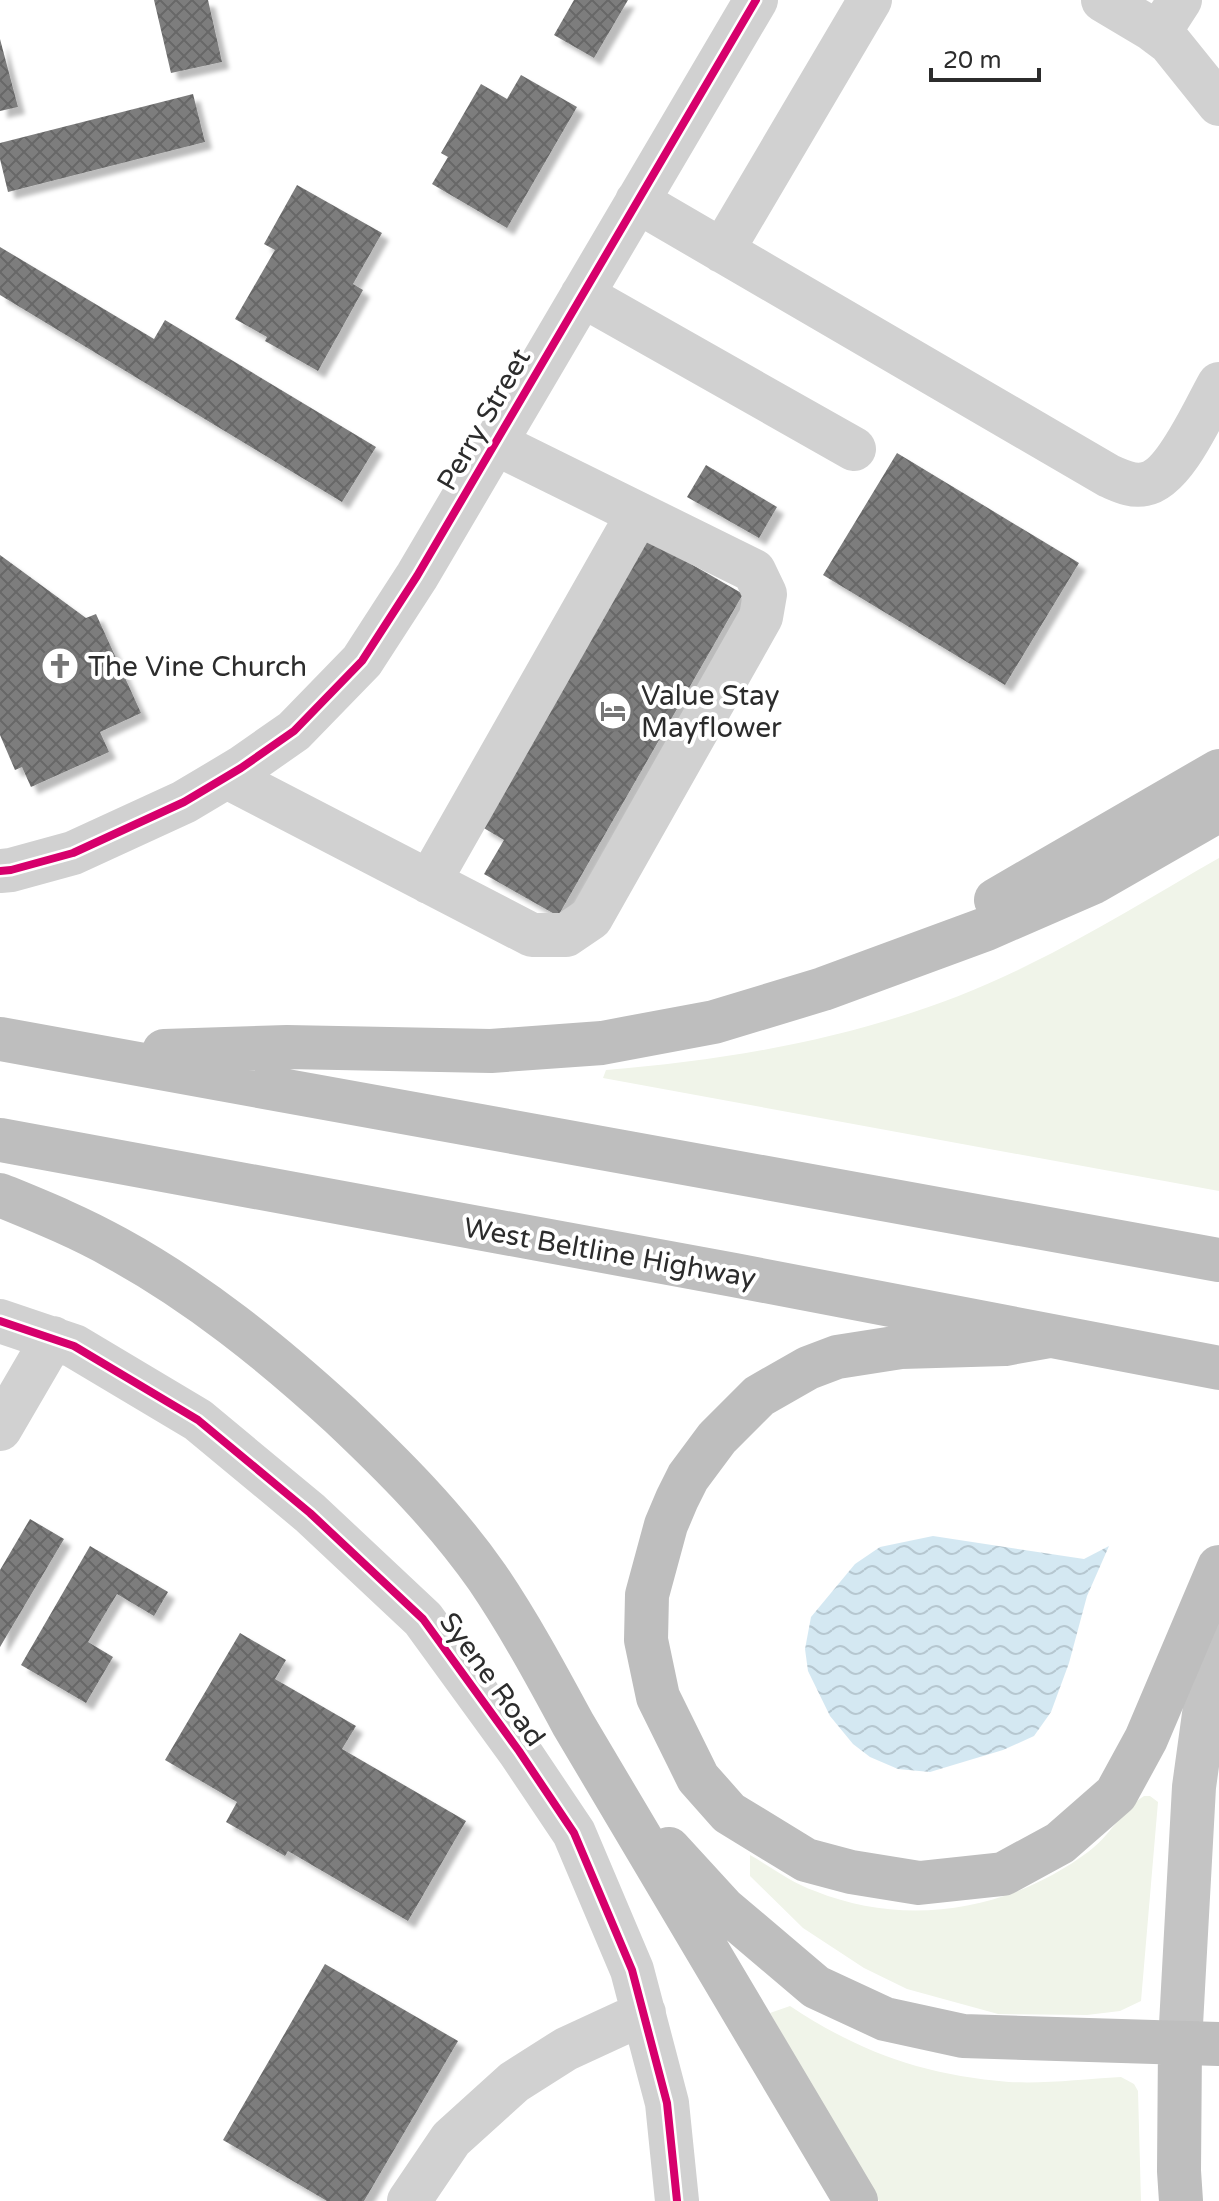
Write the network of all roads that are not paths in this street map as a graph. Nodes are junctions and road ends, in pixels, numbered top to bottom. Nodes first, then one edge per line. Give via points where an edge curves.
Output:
1 (756, 0) edge
2 (870, 0) edge
3 (1103, 0) edge
4 (1169, 17) edge
5 (1219, 104) edge
6 (637, 201) junction
7 (722, 251) junction
8 (582, 295) junction
9 (1219, 384) edge
10 (495, 443) junction
11 (854, 449) dead end
12 (638, 514) junction
13 (1219, 771) edge
14 (227, 777) junction
15 (1219, 810) edge
16 (0, 871) edge
17 (429, 882) junction
18 (925, 951) junction
19 (0, 1039) edge
20 (81, 1054) junction
21 (0, 1140) edge
22 (0, 1195) edge
23 (1202, 1257) edge
24 (0, 1321) edge
25 (1049, 1336) junction
26 (53, 1338) junction
27 (1219, 1368) edge
28 (0, 1429) edge
29 (1219, 1567) edge
30 (1219, 1605) edge
31 (608, 1782) junction
32 (644, 2013) junction
33 (1199, 2044) edge
34 (409, 2201) edge
35 (677, 2201) edge
36 (856, 2201) edge
37 (1181, 2201) edge

1 - 6 street, Perry Street
2 - 7 street
3 - 4 street
4 - 5 street via 1184,59
6 - 7 street
6 - 8 street, Perry Street
7 - 9 street via 1127,484 1143,485 1165,474
8 - 10 street, Perry Street
8 - 11 street
10 - 12 street
10 - 14 street, Perry Street via 362,661 294,731
12 - 17 street
12 - 17 street via 754,571 765,594 761,617 607,891 591,918 566,935 532,935
13 - 18 highway via 1017,887
14 - 16 street, Perry Street via 73,853
14 - 17 street
15 - 18 highway via 1094,882
18 - 20 highway via 772,1006 602,1043 491,1051 287,1047
19 - 20 highway
20 - 23 highway
21 - 25 highway, West Beltline Highway
22 - 31 highway via 82,1230 164,1276 288,1368 376,1449 446,1524 486,1577
24 - 26 street, Syene Road
25 - 27 highway, West Beltline Highway
25 - 29 highway via 837,1357 759,1396 709,1449 688,1477 666,1525 647,1595 646,1622 658,1697 698,1778 729,1813 806,1860 919,1883 1003,1874 1060,1843 1116,1794 1146,1739
26 - 28 street
26 - 32 street, Syene Road via 198,1420 310,1513 423,1619 574,1833 632,1970
30 - 33 main road via 1194,1787
31 - 33 highway via 724,1909 816,1987 885,2019 963,2036
31 - 36 highway
32 - 34 street via 566,2049 514,2082 451,2139
32 - 35 street, Syene Road via 667,2103
33 - 37 highway via 1179,2171

